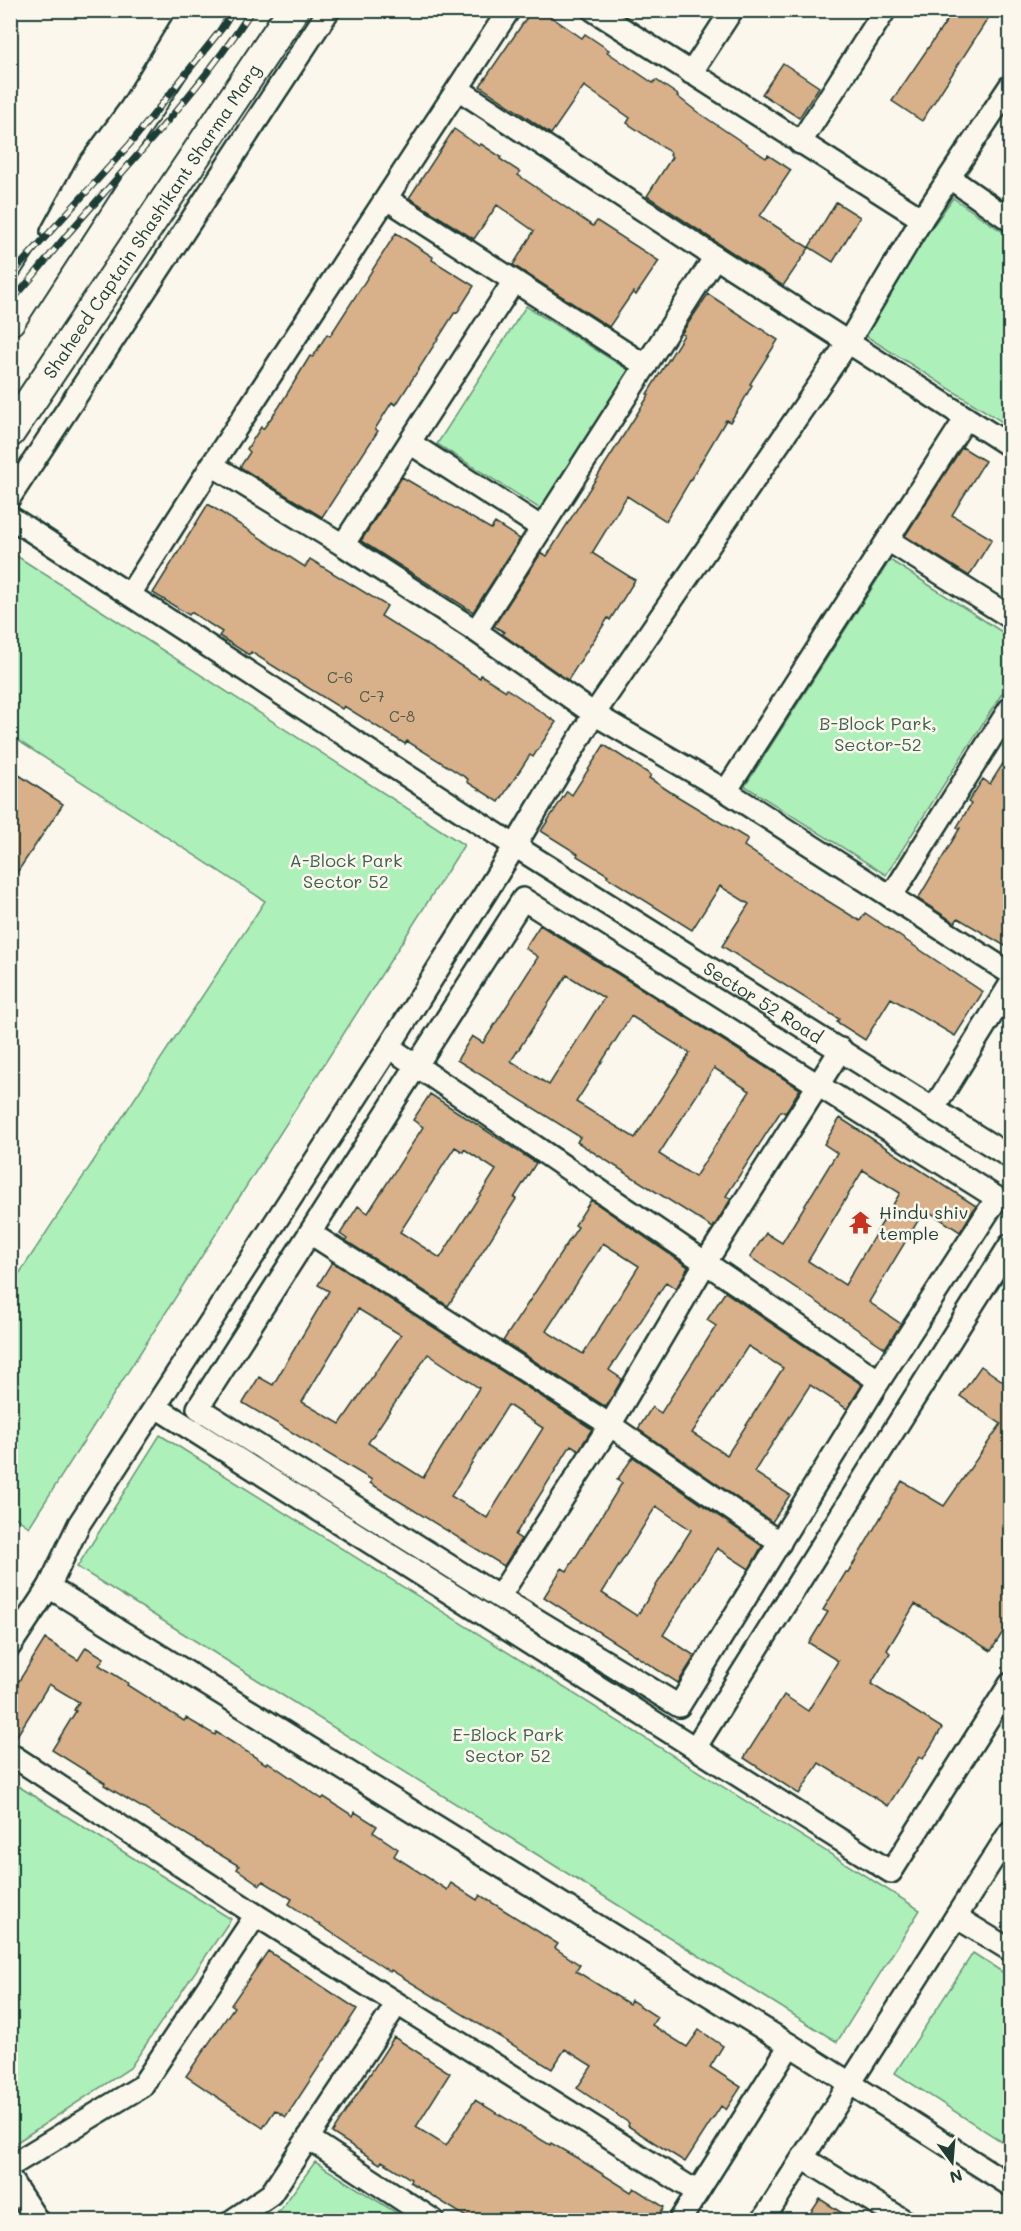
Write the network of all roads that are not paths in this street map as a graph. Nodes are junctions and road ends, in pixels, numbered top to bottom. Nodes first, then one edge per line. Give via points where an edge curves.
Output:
1 (191, 10) edge
2 (211, 10) edge
3 (292, 10) edge
4 (329, 10) edge
5 (509, 10) edge
6 (593, 10) edge
7 (732, 10) edge
8 (885, 10) edge
9 (691, 73) junction
10 (1011, 86) edge
11 (458, 89) junction
12 (800, 143) junction
13 (950, 178) junction
14 (387, 199) junction
15 (922, 219) junction
16 (1011, 220) edge
17 (715, 257) junction
18 (514, 281) junction
19 (10, 299) edge
20 (10, 320) edge
21 (849, 341) junction
22 (646, 366) junction
23 (966, 418) junction
24 (10, 432) edge
25 (410, 443) junction
26 (1011, 446) edge
27 (212, 465) junction
28 (10, 497) edge
29 (10, 517) edge
30 (542, 528) junction
31 (888, 540) junction
32 (343, 545) junction
33 (130, 594) junction
34 (1011, 618) edge
35 (476, 631) junction
36 (1011, 708) edge
37 (594, 714) junction
38 (726, 791) junction
39 (515, 846) junction
40 (891, 897) junction
41 (1011, 973) edge
42 (1011, 985) edge
43 (389, 1047) junction
44 (841, 1049) junction
45 (417, 1065) junction
46 (819, 1086) junction
47 (934, 1108) junction
48 (1011, 1156) edge
49 (310, 1233) junction
50 (1011, 1245) edge
51 (706, 1262) junction
52 (879, 1381) junction
53 (156, 1407) junction
54 (610, 1425) junction
55 (780, 1543) junction
56 (49, 1587) junction
57 (499, 1597) junction
58 (10, 1646) edge
59 (1011, 1684) edge
60 (694, 1748) junction
61 (10, 1754) edge
62 (1011, 1832) edge
63 (256, 1915) junction
64 (956, 1917) junction
65 (1011, 1950) edge
66 (397, 2004) junction
67 (790, 2045) junction
68 (850, 2083) junction
69 (308, 2138) junction
70 (803, 2158) junction
71 (10, 2166) edge
72 (10, 2179) edge
73 (1011, 2185) edge
74 (697, 2193) junction
75 (37, 2220) edge
76 (233, 2220) edge
77 (434, 2220) edge
78 (680, 2220) edge
79 (763, 2220) edge
80 (903, 2220) edge

1 - 19 street via 131,108 88,166 27,276
2 - 20 main road
3 - 24 main road, Shaheed Captain Shashikant Sharma Marg
4 - 28 street
5 - 11 street
6 - 9 street
7 - 9 street
8 - 12 street
9 - 12 street
10 - 13 street
11 - 14 street
11 - 17 street
12 - 15 street
13 - 15 street
13 - 16 street
14 - 18 street
14 - 27 street
15 - 21 street
17 - 21 street
17 - 22 street
18 - 22 street
18 - 25 street
21 - 23 street
21 - 37 street
22 - 30 street
23 - 26 street
23 - 31 street
25 - 30 street
25 - 32 street
27 - 32 street
27 - 33 street
29 - 33 street, Sector 52 Road
30 - 35 street
31 - 34 street
31 - 38 street
32 - 35 street
33 - 39 street, Sector 52 Road
35 - 37 street
36 - 40 street
37 - 38 street
37 - 39 street
38 - 40 street
39 - 43 street
39 - 44 street, Sector 52 Road
40 - 41 street
42 - 47 street
43 - 45 street
43 - 53 street
44 - 46 street
44 - 47 street, Sector 52 Road
45 - 46 street via 523,899
45 - 49 street
45 - 51 street
46 - 51 street
46 - 52 street via 997,1198
47 - 48 street, Sector 52 Road
49 - 54 street
49 - 57 street via 198,1408
50 - 60 street
51 - 52 street
51 - 54 street
52 - 55 street
53 - 56 street via 79,1524
53 - 60 street
54 - 55 street
54 - 57 street
55 - 57 street via 680,1706
56 - 58 street
56 - 67 street
59 - 60 street via 891,1872
61 - 63 street
62 - 64 street
63 - 66 street
63 - 71 street via 142,2086
64 - 65 street
64 - 68 street
66 - 69 street
66 - 74 street
67 - 68 street
67 - 74 street
68 - 70 street
68 - 73 street
69 - 76 street via 271,2194
69 - 77 street
70 - 79 street
70 - 80 street
72 - 75 street
74 - 78 street

